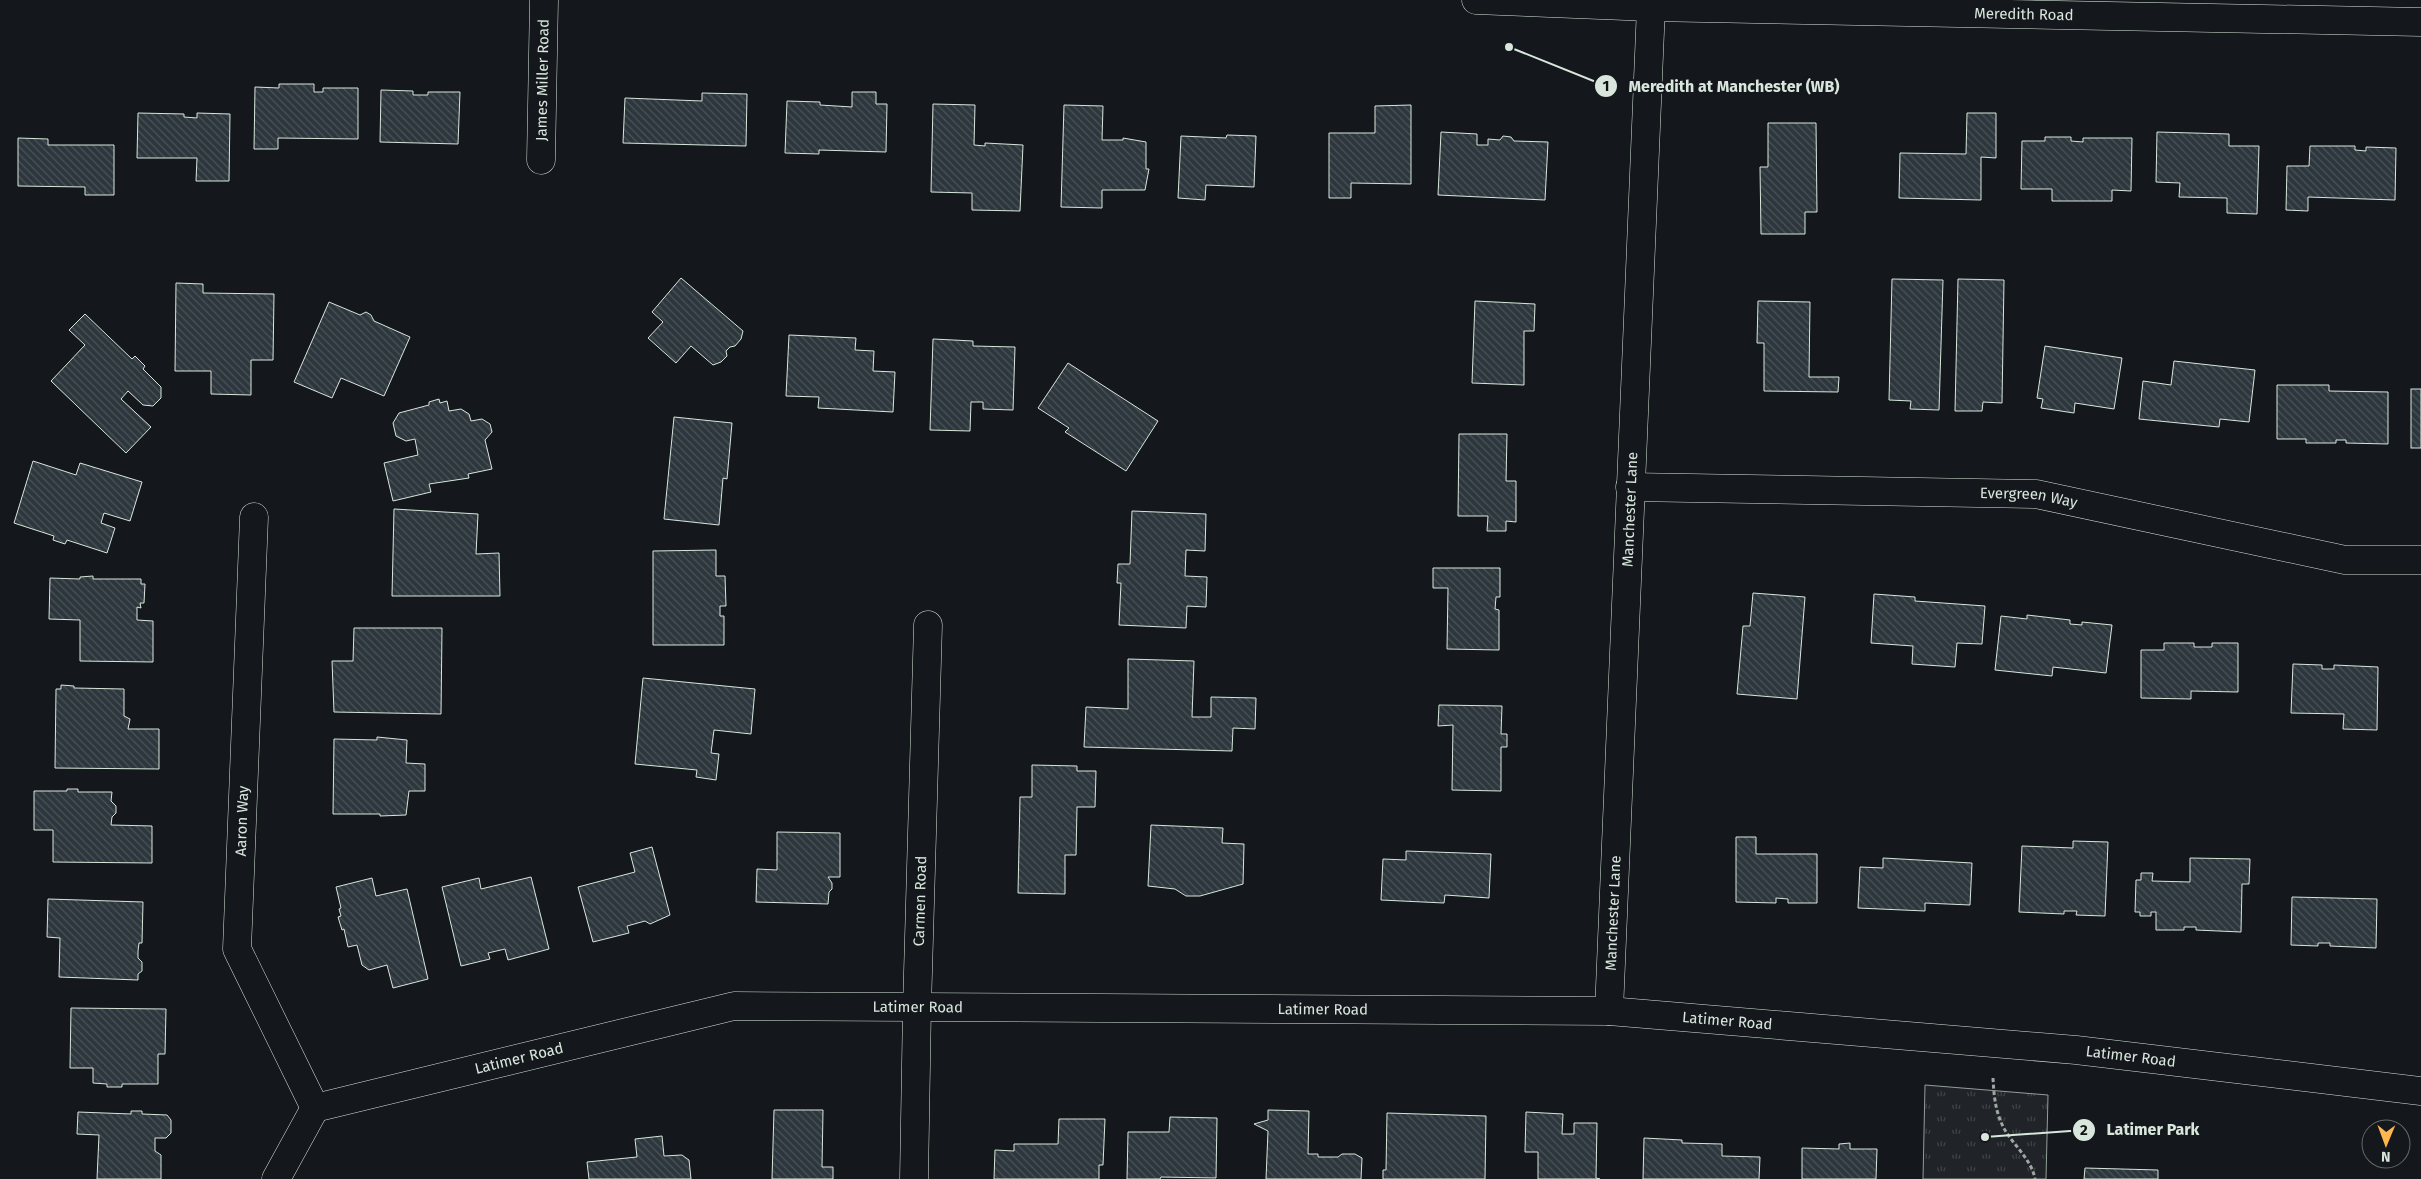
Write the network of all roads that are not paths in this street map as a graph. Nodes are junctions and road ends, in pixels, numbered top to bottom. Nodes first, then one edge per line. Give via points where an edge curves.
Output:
1 (544, 0) edge
2 (1476, 0) edge
3 (1651, 7) junction
4 (2421, 22) edge
5 (541, 160) dead end
6 (1630, 487) junction
7 (254, 517) dead end
8 (2421, 560) edge
9 (928, 625) dead end
10 (917, 1007) junction
11 (1609, 1011) junction
12 (2421, 1090) edge
13 (314, 1108) junction
14 (276, 1179) edge
15 (914, 1179) edge

1 - 5 street, James Miller Road
2 - 3 street, Meredith Road
3 - 4 street, Meredith Road
3 - 6 street, Manchester Lane
6 - 8 street, Evergreen Way via 2036,494 2345,560
6 - 11 street, Manchester Lane
7 - 13 street, Aaron Way via 237,949
9 - 10 street, Carmen Road
10 - 11 street, Latimer Road
10 - 13 street, Latimer Road via 734,1006
10 - 15 street, Carmen Road
11 - 12 street, Latimer Road via 2076,1050
13 - 14 street

